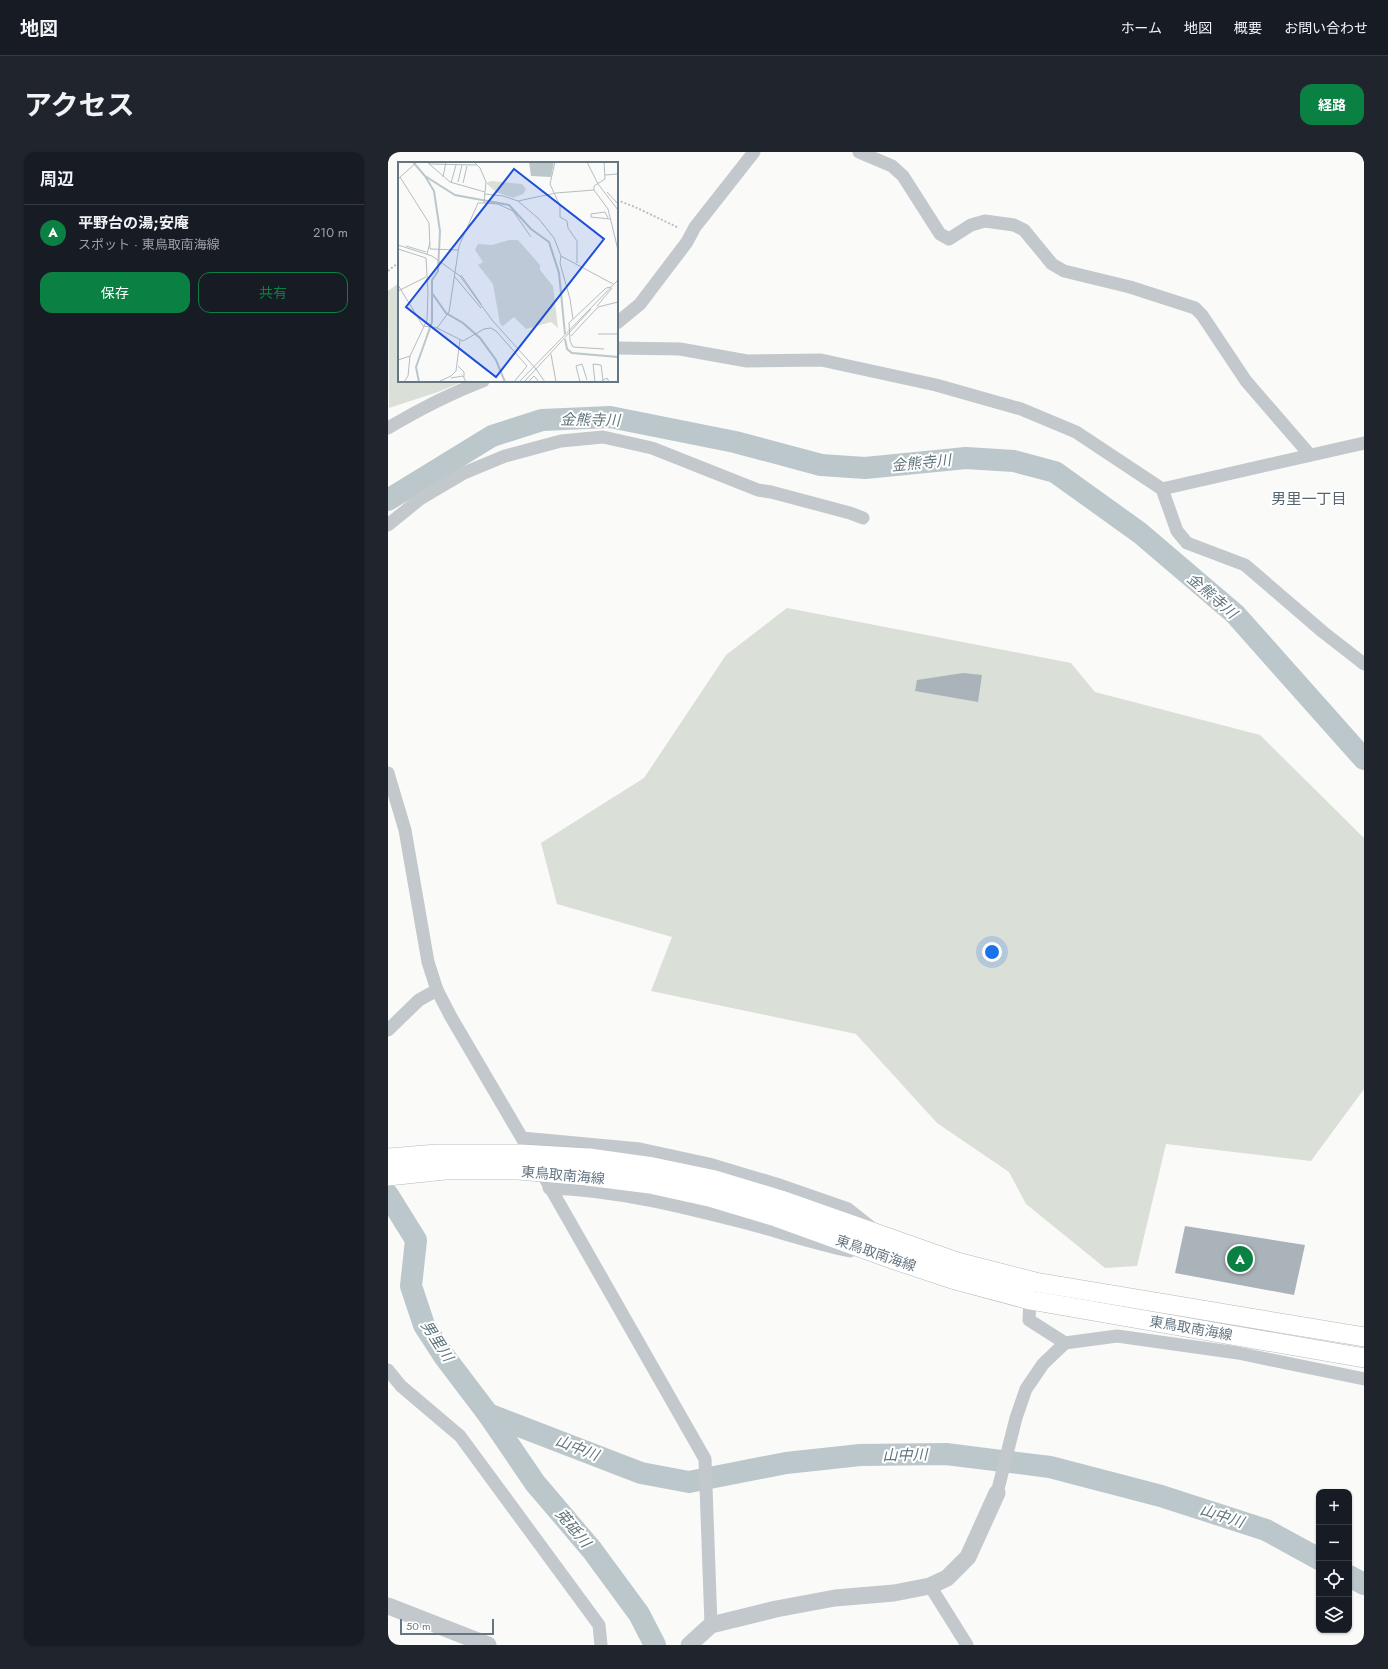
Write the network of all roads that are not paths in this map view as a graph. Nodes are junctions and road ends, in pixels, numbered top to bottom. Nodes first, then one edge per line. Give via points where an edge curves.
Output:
1 (754, 152) edge
2 (859, 152) edge
3 (618, 322) edge
4 (618, 348) edge
5 (481, 382) edge
6 (388, 428) edge
7 (1364, 443) edge
8 (1310, 455) junction
9 (1162, 489) junction
10 (863, 518) dead end
11 (388, 524) edge
12 (1364, 664) edge
13 (388, 773) edge
14 (437, 990) junction
15 (388, 1030) edge
16 (522, 1138) junction
17 (388, 1158) edge
18 (588, 1167) junction
19 (388, 1176) edge
20 (549, 1188) junction
21 (882, 1236) junction
22 (895, 1260) junction
23 (1030, 1300) junction
24 (1364, 1337) edge
25 (1065, 1343) junction
26 (1364, 1358) edge
27 (388, 1370) edge
28 (1364, 1379) edge
29 (998, 1493) joint
30 (930, 1586) junction
31 (388, 1606) edge
32 (711, 1625) junction
33 (488, 1645) edge
34 (601, 1645) edge
35 (689, 1645) edge
36 (967, 1645) edge

1 - 3 street via 695,226 687,242 640,304
2 - 8 street via 892,166 903,176 940,234 948,239 971,225 985,221 1014,225 1024,230 1052,264 1064,271 1130,287 1195,308 1246,381
4 - 9 street via 680,349 747,360 821,360 936,385 1021,409 1076,432
5 - 6 street via 424,407
7 - 8 street
8 - 9 street
9 - 12 street via 1177,531 1187,543 1245,565
10 - 11 street via 758,490 652,448 603,437 561,441 505,456 464,473 420,499
13 - 14 street via 405,830 428,962
14 - 15 street via 419,1000
14 - 16 street
16 - 20 street
16 - 21 street via 640,1149 709,1164 848,1209
17 - 18 main road, 東鳥取南海線, bridge via 437,1154 521,1154
18 - 19 main road, 東鳥取南海線, bridge via 445,1170
18 - 21 main road, 東鳥取南海線 via 653,1167 715,1180 781,1200
18 - 22 main road, 東鳥取南海線 via 709,1197 776,1217
20 - 22 street via 571,1188 651,1200 751,1224 831,1248
20 - 32 street via 705,1459
21 - 24 main road, 東鳥取南海線 via 957,1262 1035,1282
22 - 23 main road, 東鳥取南海線 via 952,1279
23 - 25 street via 1029,1320
23 - 26 main road, 東鳥取南海線
25 - 28 street via 1117,1336 1238,1353
25 - 29 street via 1043,1364 1026,1389 1016,1418
27 - 34 street via 401,1386 460,1436 599,1625
29 - 30 street via 968,1557 947,1578
30 - 32 street via 776,1609
30 - 36 street
31 - 33 street
32 - 35 street

